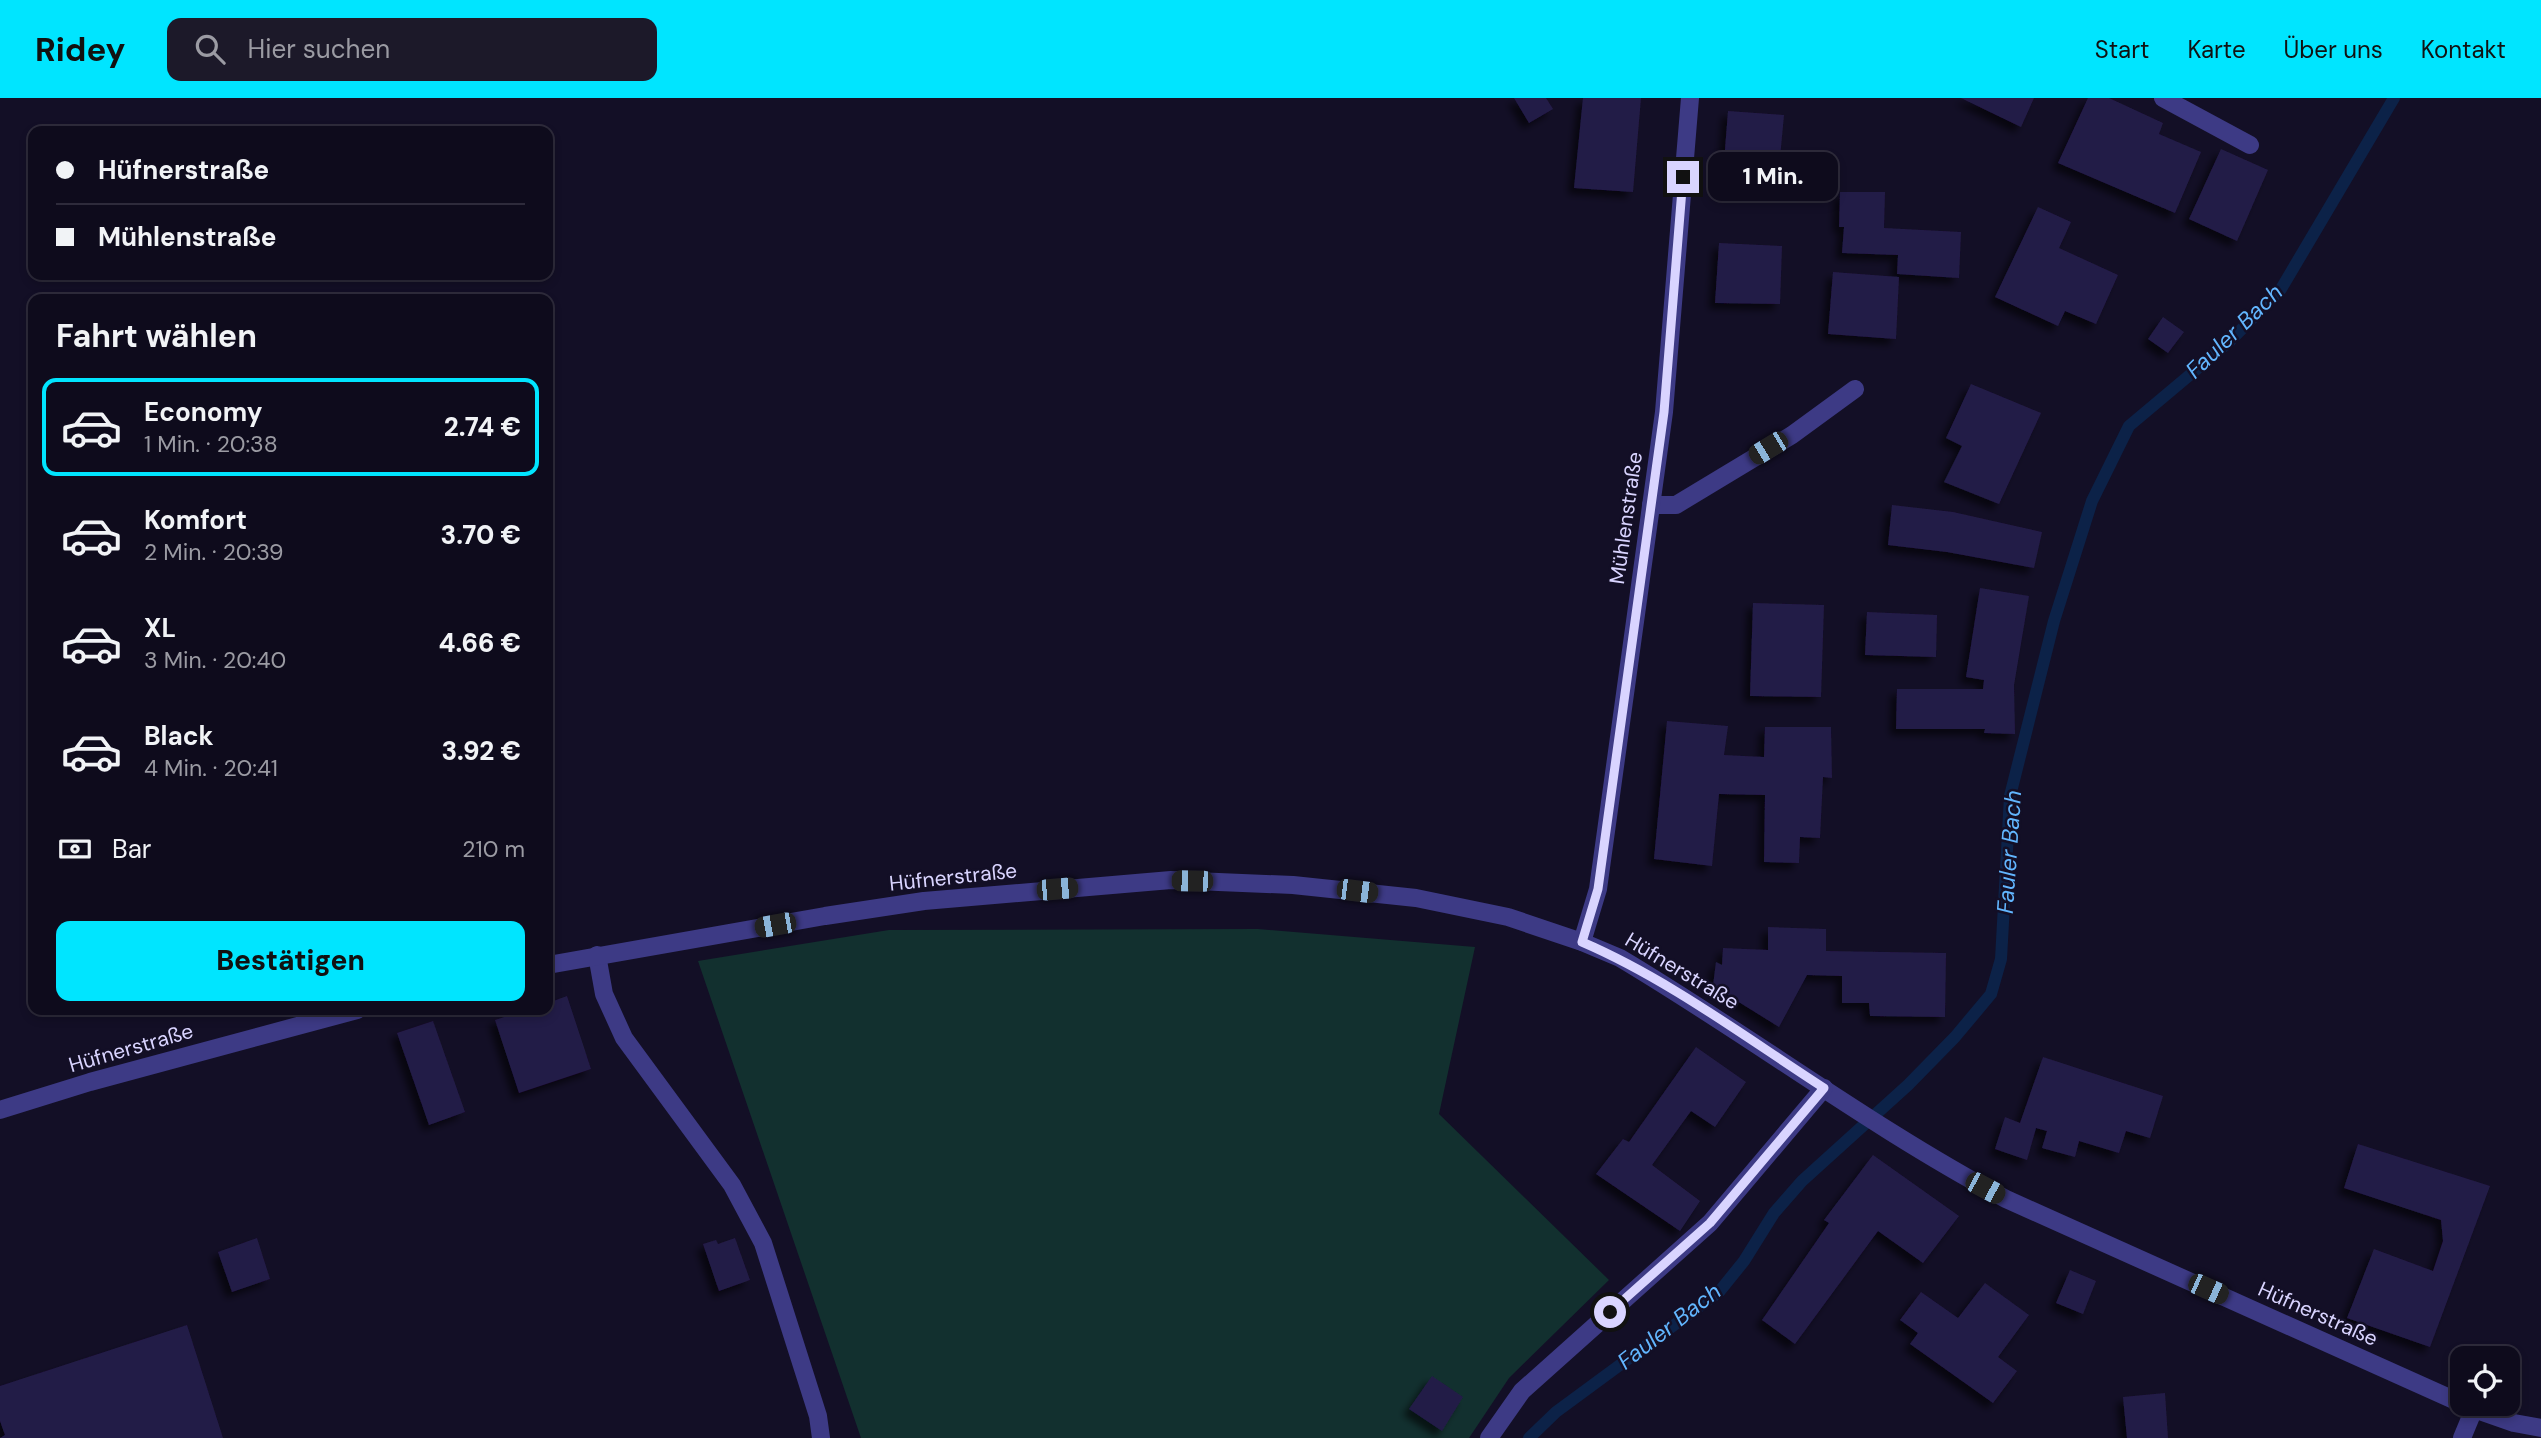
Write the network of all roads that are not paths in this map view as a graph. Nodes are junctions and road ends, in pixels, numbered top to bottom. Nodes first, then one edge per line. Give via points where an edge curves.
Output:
1 (1690, 98) edge
2 (2163, 98) edge
3 (2250, 145) dead end
4 (1855, 390) dead end
5 (1651, 505) junction
6 (1582, 942) junction
7 (597, 955) junction
8 (553, 964) edge
9 (338, 1015) edge
10 (1824, 1088) junction
11 (0, 1110) edge
12 (2450, 1398) edge
13 (2471, 1416) edge
14 (2494, 1416) edge
15 (2541, 1428) edge
16 (821, 1438) edge
17 (1489, 1438) edge
18 (2462, 1438) edge

1 - 5 street, Mühlenstraße via 1664,412
2 - 3 street
4 - 5 street via 1792,435 1676,505
5 - 6 street, Mühlenstraße via 1598,889
6 - 7 street, Hüfnerstraße via 1497,914 1416,898 1293,885 1171,880 924,901
6 - 10 street, Hüfnerstraße via 1659,981
7 - 8 street, Hüfnerstraße
7 - 16 street via 604,993 624,1038 732,1185 763,1243
9 - 11 street, Hüfnerstraße
10 - 12 street, Hüfnerstraße via 1965,1177 2063,1226
10 - 17 street via 1710,1223 1522,1391
13 - 18 street
14 - 15 street, Hüfnerstraße

